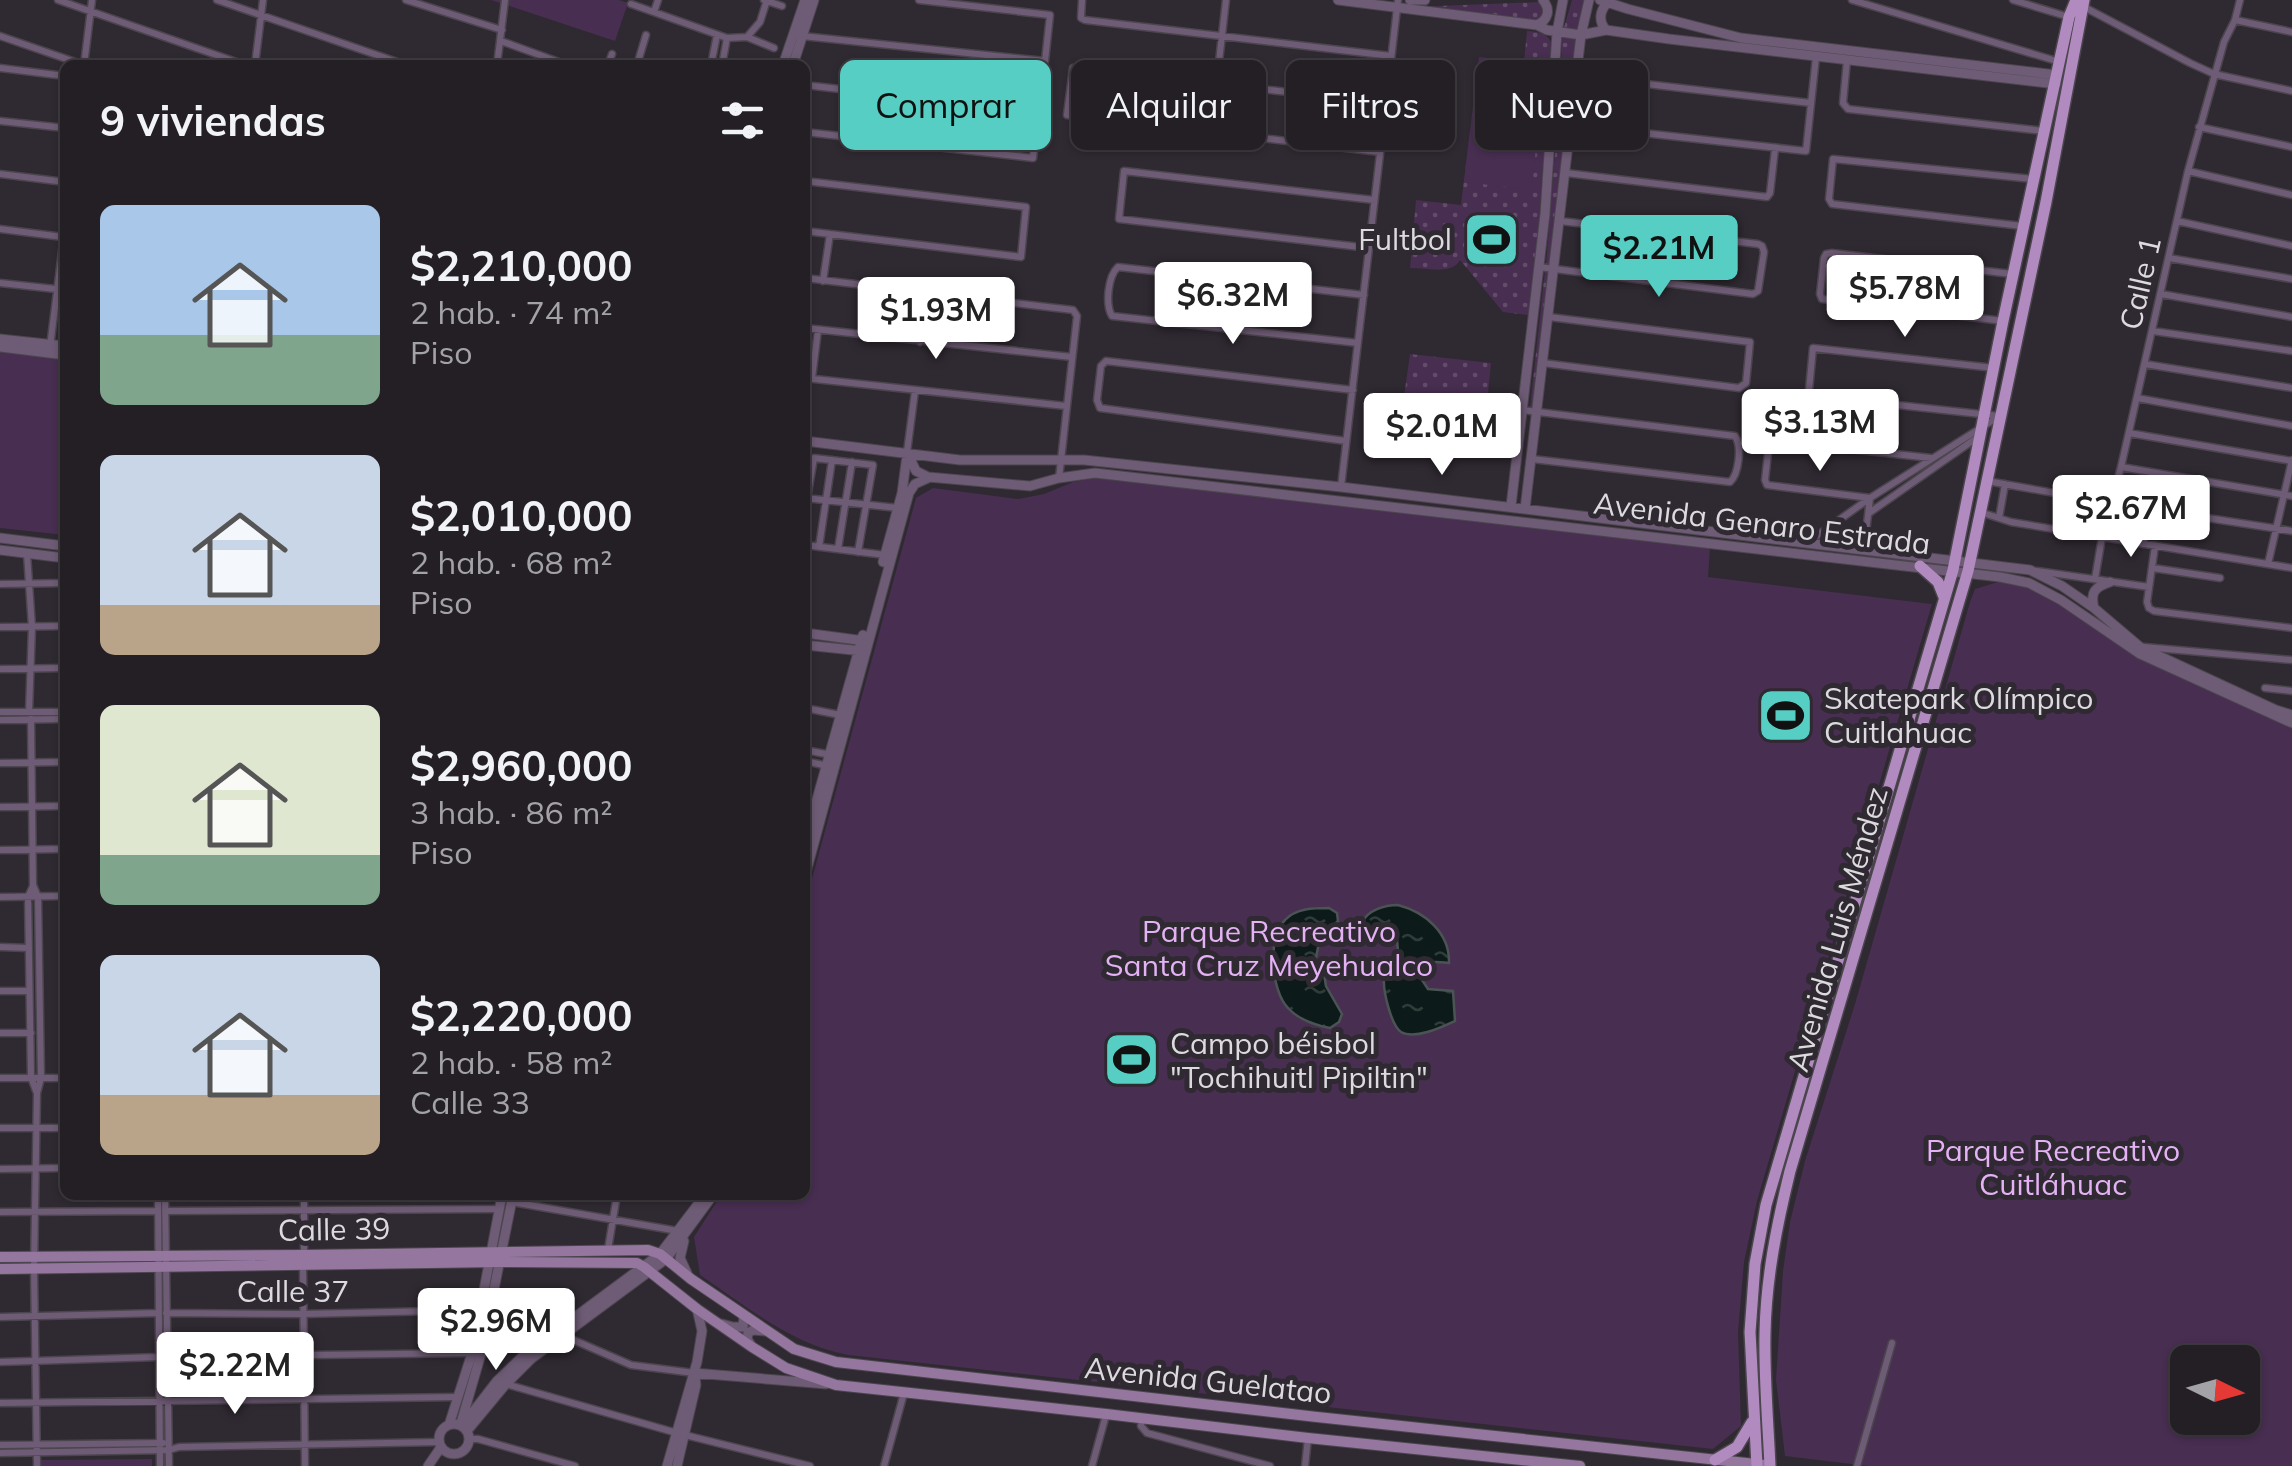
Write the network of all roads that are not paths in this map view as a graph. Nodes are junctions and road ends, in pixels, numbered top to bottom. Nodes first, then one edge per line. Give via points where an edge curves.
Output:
1 (58, 0) edge
2 (92, 0) edge
3 (216, 0) edge
4 (263, 0) edge
5 (406, 0) edge
6 (658, 0) edge
7 (766, 0) edge
8 (805, 0) edge
9 (814, 0) edge
10 (919, 0) edge
11 (1082, 0) edge
12 (1226, 0) edge
13 (1338, 0) edge
14 (1410, 0) edge
15 (1425, 0) edge
16 (1544, 0) edge
17 (1563, 0) edge
18 (1589, 0) edge
19 (1852, 0) edge
20 (2012, 0) edge
21 (2240, 0) edge
22 (1604, 1) edge
23 (504, 2) edge
24 (2079, 2) edge
25 (1397, 3) edge
26 (632, 4) dead end
27 (782, 6) dead end
28 (91, 11) junction
29 (654, 12) junction
30 (260, 15) junction
31 (2069, 18) junction
32 (2235, 20) junction
33 (1537, 25) junction
34 (502, 30) junction
35 (1606, 30) junction
36 (1557, 32) junction
37 (2292, 32) edge
38 (646, 35) dead end
39 (717, 35) junction
40 (1581, 35) junction
41 (0, 36) edge
42 (802, 36) junction
43 (1222, 36) junction
44 (747, 37) junction
45 (726, 38) junction
46 (500, 41) junction
47 (774, 48) dead end
48 (612, 54) dead end
49 (1391, 56) junction
50 (1816, 56) junction
51 (70, 60) edge
52 (85, 60) edge
53 (231, 60) edge
54 (255, 60) edge
55 (391, 60) edge
56 (498, 60) edge
57 (553, 60) edge
58 (610, 60) edge
59 (638, 60) edge
60 (712, 60) edge
61 (723, 60) edge
62 (786, 60) edge
63 (795, 60) edge
64 (1219, 60) edge
65 (1391, 60) edge
66 (1555, 60) edge
67 (1579, 60) edge
68 (1847, 60) junction
69 (0, 68) edge
70 (2058, 74) junction
71 (2214, 74) junction
72 (60, 75) edge
73 (1071, 83) edge
74 (1648, 84) edge
75 (810, 86) edge
76 (2292, 91) edge
77 (1811, 103) junction
78 (1071, 114) edge
79 (0, 121) edge
80 (60, 127) edge
81 (2199, 127) junction
82 (2045, 131) junction
83 (810, 133) edge
84 (1648, 134) edge
85 (1266, 139) edge
86 (2292, 147) edge
87 (1775, 148) junction
88 (1548, 150) edge
89 (1569, 150) edge
90 (1380, 152) joint
91 (2188, 171) junction
92 (1566, 173) junction
93 (0, 174) edge
94 (2034, 179) junction
95 (60, 181) edge
96 (810, 183) edge
97 (2292, 195) edge
98 (1374, 200) junction
99 (1560, 221) junction
100 (2177, 221) junction
101 (2024, 226) junction
102 (0, 229) edge
103 (810, 232) edge
104 (830, 234) junction
105 (60, 236) edge
106 (2292, 246) edge
107 (1369, 248) junction
108 (2169, 258) junction
109 (1539, 266) junction
110 (1555, 269) junction
111 (2013, 274) junction
112 (810, 279) edge
113 (2292, 279) edge
114 (823, 280) junction
115 (0, 283) edge
116 (60, 290) edge
117 (925, 293) junction
118 (1364, 294) junction
119 (2161, 294) junction
120 (60, 295) edge
121 (1549, 317) junction
122 (2292, 317) edge
123 (2003, 321) junction
124 (810, 329) edge
125 (818, 330) junction
126 (2153, 331) junction
127 (0, 339) edge
128 (920, 342) junction
129 (1358, 343) junction
130 (0, 347) edge
131 (60, 347) edge
132 (50, 349) junction
133 (2292, 352) edge
134 (60, 353) edge
135 (1072, 357) junction
136 (1544, 363) junction
137 (2145, 364) junction
138 (1994, 368) junction
139 (810, 373) edge
140 (810, 378) edge
141 (2292, 388) edge
142 (1352, 390) junction
143 (914, 391) junction
144 (2136, 398) junction
145 (1066, 406) junction
146 (1522, 410) junction
147 (1538, 412) junction
148 (1999, 416) junction
149 (1982, 426) junction
150 (2292, 426) edge
151 (2129, 433) junction
152 (810, 442) edge
153 (1346, 442) junction
154 (907, 452) junction
155 (1932, 458) junction
156 (1532, 459) junction
157 (832, 460) junction
158 (2292, 460) edge
159 (991, 461) junction
160 (1060, 461) junction
161 (852, 462) junction
162 (2121, 466) junction
163 (928, 477) junction
164 (810, 478) edge
165 (1059, 478) junction
166 (1985, 481) junction
167 (991, 483) junction
168 (2004, 484) junction
169 (1341, 486) junction
170 (2288, 495) edge
171 (810, 498) edge
172 (1870, 498) junction
173 (826, 500) junction
174 (846, 502) junction
175 (2110, 503) junction
176 (866, 505) junction
177 (898, 508) junction
178 (1519, 508) junction
179 (2151, 510) junction
180 (1454, 512) junction
181 (1979, 512) junction
182 (1868, 513) junction
183 (1998, 518) junction
184 (1588, 528) junction
185 (2276, 528) junction
186 (2292, 531) edge
187 (0, 538) edge
188 (2102, 538) junction
189 (1808, 542) junction
190 (2142, 544) junction
191 (60, 545) edge
192 (810, 546) edge
193 (2155, 546) junction
194 (819, 547) junction
195 (838, 549) junction
196 (1864, 549) junction
197 (0, 550) edge
198 (858, 552) junction
199 (27, 554) junction
200 (885, 555) junction
201 (60, 557) edge
202 (2268, 564) junction
203 (1954, 565) junction
204 (1920, 566) junction
205 (1968, 567) junction
206 (2153, 568) junction
207 (2292, 568) edge
208 (2030, 570) junction
209 (2220, 578) dead end
210 (2095, 579) junction
211 (2110, 582) junction
212 (60, 583) edge
213 (0, 584) edge
214 (30, 584) junction
215 (2149, 587) junction
216 (1944, 601) junction
217 (2094, 608) junction
218 (32, 626) junction
219 (60, 626) edge
220 (0, 627) edge
221 (2292, 628) edge
222 (810, 635) edge
223 (810, 645) edge
224 (863, 646) junction
225 (2140, 647) junction
226 (2292, 660) edge
227 (60, 668) edge
228 (0, 669) edge
229 (31, 669) junction
230 (2264, 688) dead end
231 (2292, 691) edge
232 (810, 709) edge
233 (0, 712) edge
234 (60, 715) edge
235 (840, 715) junction
236 (2292, 715) edge
237 (30, 716) junction
238 (0, 720) edge
239 (2292, 723) edge
240 (810, 752) edge
241 (810, 761) edge
242 (832, 761) junction
243 (32, 762) junction
244 (60, 762) edge
245 (0, 763) edge
246 (810, 805) edge
247 (33, 806) junction
248 (60, 806) edge
249 (0, 807) edge
250 (34, 849) junction
251 (60, 849) edge
252 (0, 850) edge
253 (810, 855) edge
254 (33, 884) junction
255 (60, 896) edge
256 (0, 897) edge
257 (28, 897) junction
258 (38, 897) junction
259 (0, 947) edge
260 (28, 948) junction
261 (0, 991) edge
262 (29, 992) junction
263 (1818, 1028) junction
264 (0, 1033) edge
265 (31, 1033) junction
266 (1832, 1033) junction
267 (1808, 1064) junction
268 (1822, 1068) junction
269 (32, 1077) junction
270 (0, 1078) edge
271 (41, 1078) junction
272 (60, 1078) edge
273 (37, 1092) junction
274 (0, 1128) edge
275 (38, 1128) junction
276 (60, 1128) edge
277 (0, 1168) edge
278 (37, 1168) junction
279 (60, 1168) edge
280 (162, 1200) edge
281 (304, 1200) edge
282 (507, 1200) edge
283 (508, 1200) edge
284 (524, 1200) edge
285 (616, 1200) edge
286 (701, 1200) edge
287 (710, 1200) edge
288 (500, 1209) junction
289 (304, 1210) junction
290 (162, 1211) junction
291 (0, 1212) edge
292 (36, 1212) junction
293 (613, 1218) junction
294 (691, 1227) junction
295 (679, 1231) junction
296 (608, 1249) junction
297 (663, 1256) junction
298 (0, 1257) edge
299 (496, 1257) junction
300 (303, 1260) junction
301 (162, 1261) junction
302 (35, 1262) junction
303 (0, 1268) edge
304 (647, 1269) junction
305 (690, 1279) junction
306 (697, 1309) junction
307 (480, 1310) junction
308 (162, 1313) junction
309 (303, 1314) junction
310 (744, 1315) junction
311 (0, 1317) edge
312 (35, 1317) junction
313 (720, 1323) junction
314 (768, 1331) junction
315 (561, 1335) junction
316 (1892, 1343) dead end
317 (752, 1348) junction
318 (472, 1353) junction
319 (304, 1356) junction
320 (163, 1357) junction
321 (36, 1361) junction
322 (0, 1362) edge
323 (694, 1373) junction
324 (506, 1384) junction
325 (836, 1385) junction
326 (904, 1393) junction
327 (460, 1397) junction
328 (304, 1398) junction
329 (164, 1400) junction
330 (0, 1403) edge
331 (36, 1403) junction
332 (1227, 1408) junction
333 (1106, 1414) junction
334 (1142, 1418) junction
335 (1754, 1418) junction
336 (1402, 1427) junction
337 (1225, 1428) junction
338 (461, 1429) junction
339 (681, 1434) junction
340 (1308, 1438) junction
341 (0, 1445) edge
342 (304, 1445) junction
343 (164, 1447) junction
344 (1400, 1448) junction
345 (37, 1449) junction
346 (449, 1450) junction
347 (0, 1453) edge
348 (1715, 1460) junction
349 (1516, 1462) edge
350 (1304, 1464) edge
351 (37, 1466) edge
352 (160, 1466) edge
353 (169, 1466) edge
354 (305, 1466) edge
355 (428, 1466) edge
356 (451, 1466) edge
357 (574, 1466) edge
358 (667, 1466) edge
359 (677, 1466) edge
360 (810, 1466) edge
361 (884, 1466) edge
362 (1092, 1466) edge
363 (1270, 1466) edge
364 (1580, 1466) edge
365 (1766, 1466) edge
366 (1857, 1466) edge

1 - 28 street
2 - 28 street
3 - 30 street
4 - 30 street
5 - 34 street
6 - 29 street
7 - 27 street
7 - 44 street
8 - 62 street
9 - 42 street
10 - 42 street via 1048,14 1044,62
11 - 43 street via 1085,20
12 - 43 street
13 - 25 street
14 - 15 street
16 - 33 street via 1548,13
17 - 36 street
18 - 40 street
19 - 70 street
20 - 31 street
21 - 32 street, Calle 1
22 - 35 street
22 - 70 street via 1741,38
23 - 34 street
24 - 31 main road, Avenida Luis Méndez
24 - 71 street
24 - 148 main road, Avenida Luis Méndez via 2046,202
25 - 33 street
25 - 49 street
26 - 29 street
28 - 52 street
28 - 53 street
29 - 39 street
30 - 54 street
30 - 55 street
31 - 70 main road, Avenida Luis Méndez
32 - 37 street
32 - 71 street, Calle 1
33 - 36 street
34 - 46 street
35 - 40 street
35 - 50 street
36 - 40 street
36 - 66 street
38 - 59 street
39 - 45 street
39 - 60 street
40 - 67 street
41 - 51 street
42 - 63 street
43 - 49 street
43 - 64 street
44 - 45 street
44 - 47 street
45 - 61 street
46 - 56 street
46 - 57 street
48 - 58 street
49 - 65 street
50 - 68 street
50 - 77 street
68 - 70 street
68 - 82 street via 1844,107
69 - 72 street
70 - 82 main road, Avenida Luis Méndez
71 - 76 street
71 - 81 street, Calle 1
73 - 78 street
74 - 77 street
75 - 83 street via 1038,112 1033,158
77 - 87 street via 1806,151
79 - 80 street
81 - 86 street
81 - 91 street, Calle 1
82 - 94 main road, Avenida Luis Méndez
84 - 87 street
85 - 90 street
87 - 92 street via 1766,197
88 - 109 street
89 - 92 street
90 - 98 street
91 - 97 street
91 - 100 street, Calle 1
92 - 99 street
93 - 95 street
94 - 101 main road, Avenida Luis Méndez
94 - 101 street via 1833,159 1832,204
96 - 104 street via 1026,207 1021,257
98 - 107 street
98 - 107 street via 1124,171 1118,219
99 - 110 street
99 - 110 street via 1758,244 1760,286 1753,294
100 - 106 street
100 - 108 street, Calle 1
101 - 111 main road, Avenida Luis Méndez
102 - 105 street
103 - 104 street
104 - 114 street
107 - 118 street
108 - 113 street
108 - 119 street, Calle 1
109 - 110 street
109 - 146 street
110 - 121 street
111 - 123 main road, Avenida Luis Méndez
111 - 123 street via 1826,254 1822,299
112 - 114 street
114 - 117 street
115 - 116 street
117 - 128 street
117 - 135 street via 1073,310
118 - 129 street
118 - 129 street via 1118,267 1112,273 1112,316
119 - 122 street
119 - 126 street, Calle 1
120 - 132 street
121 - 136 street
121 - 136 street via 1750,342 1744,386 1738,388
123 - 138 main road, Avenida Luis Méndez
124 - 125 street
125 - 128 street
125 - 139 street
126 - 133 street
126 - 137 street, Calle 1
127 - 132 street
128 - 135 street
129 - 142 street
130 - 132 street
131 - 132 street
132 - 134 street
135 - 145 street
136 - 147 street
137 - 141 street
137 - 144 street, Calle 1
138 - 149 main road, Avenida Luis Méndez
138 - 149 street via 1814,348 1810,394
140 - 143 street
142 - 153 street
142 - 153 street via 1106,361 1097,400 1100,408
143 - 145 street
143 - 154 street
144 - 150 street
144 - 151 street, Calle 1
145 - 160 street
146 - 147 street
146 - 178 street
147 - 156 street
147 - 156 street via 1735,436 1736,476 1730,482
148 - 149 street
148 - 166 main road, Avenida Luis Méndez
149 - 155 street
149 - 182 street
149 - 203 main road, Avenida Luis Méndez
151 - 158 street
151 - 162 street, Calle 1
152 - 154 street, Avenida Genaro Estrada
153 - 169 street
154 - 159 street, Avenida Genaro Estrada
154 - 163 street via 916,472
154 - 177 street
155 - 172 street
155 - 172 street via 1769,444 1767,486
156 - 178 street
157 - 161 street
157 - 164 street via 814,458
157 - 173 street
158 - 170 street
159 - 160 street, Avenida Genaro Estrada
159 - 167 street via 979,472
160 - 165 street
160 - 169 street, Avenida Genaro Estrada
161 - 174 street
161 - 176 street via 873,465
162 - 170 street
162 - 175 street, Calle 1
163 - 167 street, Avenida Genaro Estrada
163 - 224 street via 909,493
165 - 167 street, Avenida Genaro Estrada via 1030,486
165 - 180 street, Avenida Genaro Estrada via 1094,472
166 - 168 street
166 - 181 main road, Avenida Luis Méndez
168 - 175 street
168 - 183 street
169 - 178 street, Avenida Genaro Estrada
170 - 185 street
171 - 173 street
172 - 182 street
172 - 189 street
173 - 174 street
173 - 194 street
174 - 176 street
174 - 195 street
175 - 179 street
175 - 188 street, Calle 1
176 - 177 street
176 - 198 street
177 - 200 street
178 - 180 street via 1504,514
178 - 184 street via 1528,517
178 - 189 street, Avenida Genaro Estrada
179 - 185 street
179 - 190 street
180 - 184 street, Avenida Genaro Estrada
181 - 183 street
181 - 205 main road, Avenida Luis Méndez
182 - 196 street
183 - 188 street
184 - 204 street, Avenida Genaro Estrada
185 - 186 street
185 - 202 street
187 - 191 street
188 - 190 street
188 - 210 street, Calle 1
189 - 196 street, Avenida Genaro Estrada
190 - 193 street
192 - 194 street
193 - 202 street
193 - 206 street
194 - 195 street
195 - 198 street
196 - 203 street, Avenida Genaro Estrada
197 - 199 street
198 - 200 street
199 - 201 street
199 - 214 street
200 - 224 street
202 - 207 street
203 - 204 street, Avenida Genaro Estrada
203 - 205 street, Avenida Genaro Estrada
203 - 216 main road, Avenida Luis Méndez
204 - 216 main road via 1938,582
205 - 208 street, Avenida Genaro Estrada
205 - 239 street, Avenida Genaro Estrada via 2029,583 2140,654
205 - 266 main road, Avenida Luis Méndez
206 - 209 street
206 - 215 street
208 - 210 street
208 - 217 street, Avenida Genaro Estrada
210 - 211 street
211 - 215 street
211 - 217 street via 2093,592
212 - 214 street
213 - 214 street
214 - 218 street
215 - 221 street via 2148,608 2154,611
216 - 263 main road, Avenida Luis Méndez
217 - 225 street, Avenida Genaro Estrada
218 - 219 street
218 - 220 street
218 - 229 street
222 - 224 street
223 - 224 street
224 - 235 street
224 - 242 street
225 - 226 street
225 - 236 street, Avenida Genaro Estrada
227 - 229 street
228 - 229 street
229 - 237 street
230 - 231 street
232 - 235 street
233 - 237 street
234 - 237 street
235 - 242 street
237 - 238 street
237 - 243 street
240 - 242 street
241 - 242 street
242 - 246 street
242 - 253 street
243 - 244 street
243 - 245 street
243 - 247 street
247 - 248 street
247 - 249 street
247 - 250 street
250 - 251 street
250 - 252 street
250 - 254 street
254 - 257 street
254 - 258 street
255 - 258 street
256 - 257 street
257 - 258 street
257 - 260 street
258 - 271 street
259 - 260 street
260 - 262 street
261 - 262 street
262 - 265 street
263 - 266 main road
263 - 267 main road, Avenida Luis Méndez
264 - 265 street
265 - 269 street
266 - 268 main road, Avenida Luis Méndez
267 - 268 main road
267 - 335 main road, Avenida Luis Méndez via 1755,1264
268 - 365 main road, Avenida Luis Méndez via 1790,1171 1768,1282
269 - 270 street
269 - 271 street
269 - 273 street
271 - 272 street
271 - 273 street
273 - 275 street
274 - 275 street
275 - 276 street
275 - 278 street
277 - 278 street
278 - 279 street
278 - 292 street
280 - 290 street
281 - 289 street
282 - 288 street
283 - 299 street
284 - 293 street
285 - 293 street
286 - 295 street
287 - 294 street
288 - 289 street
288 - 299 street
289 - 290 street
289 - 300 street
290 - 292 street
290 - 301 street
291 - 292 street
292 - 302 street
293 - 295 street
293 - 296 street
294 - 297 street
294 - 305 street via 680,1252
295 - 297 street
296 - 297 main road, Calle 39
296 - 299 main road, Calle 39
297 - 304 street
297 - 305 main road, Avenida Guelatao
298 - 302 main road, Calle 39
299 - 300 main road, Calle 39
299 - 304 main road, Calle 39 via 627,1262
299 - 307 street
299 - 338 street
300 - 301 main road, Calle 39
300 - 309 street
301 - 302 main road, Calle 39
301 - 308 street
302 - 303 main road, Calle 39
302 - 312 street
304 - 306 main road, Avenida Guelatao
304 - 315 street
304 - 338 street via 525,1354
305 - 310 main road, Avenida Guelatao
306 - 313 main road, Avenida Guelatao
306 - 323 street via 702,1331
307 - 309 street, Calle 37
307 - 318 street
308 - 309 street, Calle 37
308 - 312 street, Calle 37
308 - 320 street
309 - 319 street
310 - 313 street via 740,1328
310 - 314 main road, Avenida Guelatao
311 - 312 street, Calle 37
312 - 321 street
313 - 317 main road, Avenida Guelatao
314 - 317 street via 750,1331
314 - 332 main road, Avenida Guelatao via 794,1349 836,1362
315 - 323 street, Avenida Guelatao via 632,1365
315 - 324 street
316 - 366 street
317 - 325 main road, Avenida Guelatao
318 - 319 street
318 - 327 street
319 - 320 street
319 - 328 street
320 - 321 street
320 - 329 street
321 - 322 street
321 - 331 street
323 - 325 street, Avenida Guelatao
323 - 339 street
324 - 338 street
324 - 339 street
325 - 326 main road, Avenida Guelatao
326 - 333 main road, Avenida Guelatao
326 - 361 street
327 - 328 street
327 - 338 street
328 - 329 street
328 - 342 street
329 - 331 street
329 - 343 street
330 - 331 street
331 - 345 street
332 - 336 main road, Avenida Guelatao
332 - 337 street via 1218,1415
333 - 334 main road, Avenida Guelatao
333 - 362 street
334 - 337 main road, Avenida Guelatao
334 - 363 street via 1147,1433
335 - 348 main road via 1737,1448
335 - 365 main road, Avenida Luis Méndez
336 - 344 street via 1408,1438
336 - 348 main road, Avenida Guelatao
337 - 340 main road, Avenida Guelatao
338 - 346 street via 464,1450
338 - 346 street via 440,1435
338 - 357 street
339 - 358 street
339 - 359 street
339 - 360 street
340 - 344 main road, Avenida Guelatao
340 - 350 street
341 - 345 street
342 - 343 street
342 - 346 street
342 - 354 street
343 - 345 street
343 - 352 street
343 - 353 street
344 - 349 main road, Avenida Guelatao
345 - 347 street
345 - 351 street
346 - 355 street
346 - 356 street
348 - 365 main road, Avenida Guelatao
349 - 364 main road, Avenida Guelatao

